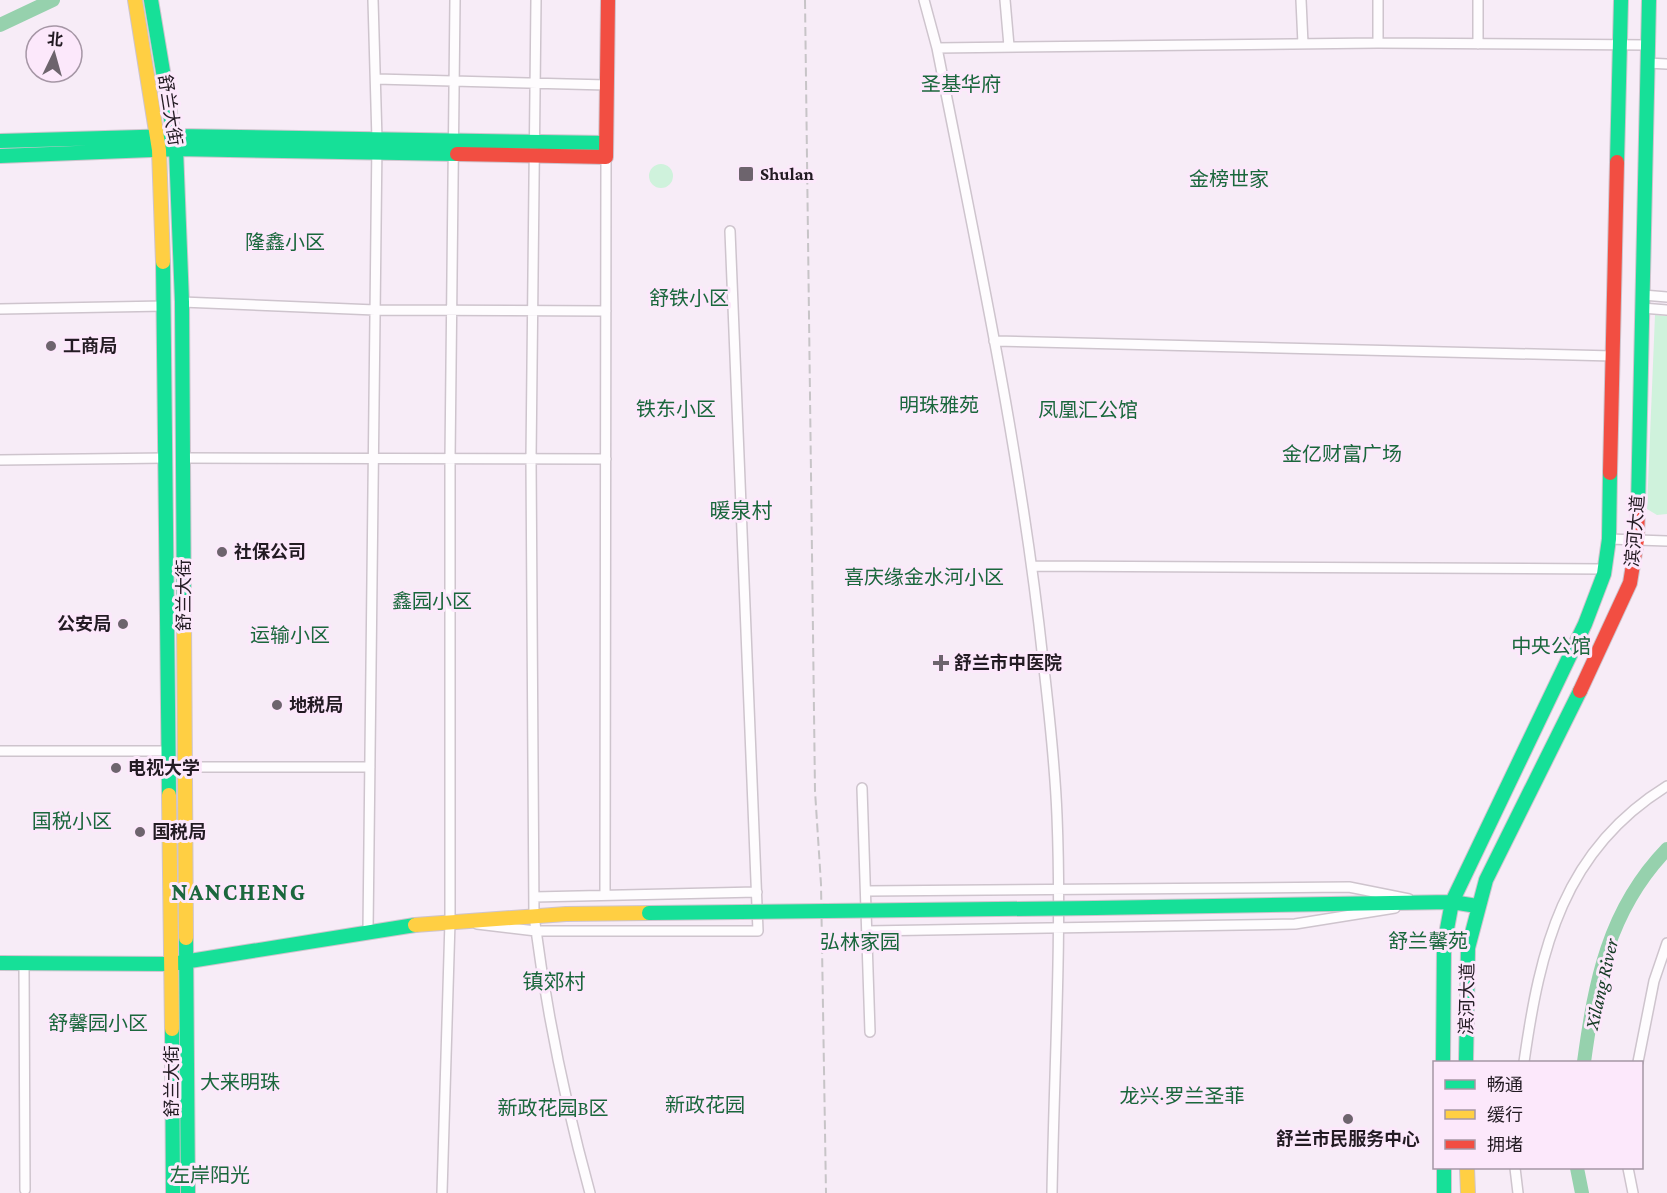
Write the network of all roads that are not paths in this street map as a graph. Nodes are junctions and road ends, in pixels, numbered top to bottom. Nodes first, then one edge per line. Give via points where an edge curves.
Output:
1 (135, 0) edge
2 (151, 0) edge
3 (374, 0) edge
4 (455, 0) edge
5 (536, 0) edge
6 (608, 0) edge
7 (924, 0) edge
8 (1005, 0) edge
9 (1300, 0) edge
10 (1378, 0) edge
11 (1478, 0) edge
12 (1621, 0) edge
13 (1649, 0) edge
14 (1378, 43) junction
15 (1303, 44) junction
16 (1478, 44) junction
17 (1620, 45) junction
18 (1648, 45) junction
19 (1009, 46) junction
20 (936, 48) junction
21 (1647, 63) junction
22 (1667, 64) edge
23 (376, 79) junction
24 (454, 81) junction
25 (535, 83) junction
26 (607, 85) junction
27 (0, 141) edge
28 (159, 143) junction
29 (176, 143) junction
30 (377, 146) junction
31 (454, 148) junction
32 (534, 149) junction
33 (606, 150) junction
34 (0, 156) edge
35 (730, 231) dead end
36 (1667, 297) edge
37 (182, 302) junction
38 (1643, 302) junction
39 (165, 306) junction
40 (0, 309) edge
41 (375, 310) junction
42 (452, 310) junction
43 (532, 310) junction
44 (1667, 310) edge
45 (606, 311) junction
46 (994, 341) junction
47 (1613, 356) junction
48 (167, 458) junction
49 (184, 458) junction
50 (373, 458) junction
51 (450, 459) junction
52 (531, 459) junction
53 (606, 459) junction
54 (0, 460) edge
55 (1609, 539) junction
56 (1637, 540) junction
57 (1667, 542) edge
58 (1033, 566) junction
59 (1604, 569) junction
60 (0, 751) edge
61 (169, 751) junction
62 (185, 767) junction
63 (370, 767) junction
64 (1667, 786) edge
65 (862, 788) dead end
66 (1058, 889) junction
67 (866, 891) junction
68 (757, 892) junction
69 (605, 894) junction
70 (534, 897) junction
71 (1430, 902) junction
72 (1452, 902) junction
73 (1477, 906) junction
74 (534, 916) junction
75 (450, 921) junction
76 (1058, 927) junction
77 (368, 931) junction
78 (536, 931) junction
79 (867, 931) junction
80 (1667, 943) edge
81 (0, 953) edge
82 (0, 963) edge
83 (186, 963) junction
84 (24, 964) junction
85 (171, 964) junction
86 (870, 1032) dead end
87 (1443, 1061) edge
88 (1466, 1061) edge
89 (1524, 1061) edge
90 (1638, 1061) edge
91 (1444, 1169) edge
92 (1467, 1169) edge
93 (1515, 1169) edge
94 (1628, 1169) edge
95 (25, 1190) dead end
96 (173, 1193) edge
97 (188, 1193) edge
98 (442, 1193) edge
99 (590, 1193) edge
100 (1052, 1193) edge
101 (1444, 1193) edge
102 (1468, 1193) edge
103 (1518, 1193) edge
104 (1633, 1193) edge

1 - 28 main road, 舒兰大街
2 - 29 main road, 舒兰大街
3 - 23 street
4 - 24 street
5 - 25 street
6 - 26 main road
7 - 20 street
8 - 19 street
9 - 15 street
10 - 14 street
11 - 16 street
12 - 17 main road, 滨河大道
13 - 18 main road, 滨河大道
14 - 15 street
14 - 16 street
15 - 19 street
16 - 17 street
17 - 18 street
17 - 47 main road, 滨河大道
18 - 21 main road, 滨河大道
19 - 20 street
20 - 46 street
21 - 22 street
21 - 38 main road, 滨河大道
23 - 24 street
23 - 30 street
24 - 25 street
24 - 31 street
25 - 26 street
25 - 32 street
26 - 33 main road
27 - 28 main road
28 - 29 main road
28 - 34 main road
28 - 39 main road, 舒兰大街
29 - 30 main road
29 - 37 main road, 舒兰大街
30 - 31 main road
30 - 41 street
31 - 32 main road
31 - 42 street
32 - 33 main road
32 - 43 street
33 - 45 street
35 - 68 street
36 - 38 street
37 - 41 street
37 - 49 main road, 舒兰大街
38 - 44 street
38 - 56 main road, 滨河大道
39 - 40 street
39 - 48 main road, 舒兰大街
41 - 42 street
41 - 50 street
42 - 43 street
42 - 51 street
43 - 45 street
43 - 52 street
45 - 53 street
46 - 47 street
46 - 58 street
47 - 55 main road, 滨河大道
48 - 54 street
48 - 61 main road, 舒兰大街
49 - 50 street
49 - 62 main road, 舒兰大街
50 - 51 street
50 - 63 street
51 - 52 street
51 - 75 street
52 - 53 street
52 - 70 street
53 - 69 street
55 - 56 street
55 - 59 main road, 滨河大道
56 - 57 street
56 - 73 main road, 滨河大道 via 1629,583 1609,631 1486,880
58 - 59 street
58 - 66 street via 1057,814
59 - 72 main road, 滨河大道 via 1585,624
60 - 61 street
61 - 85 main road, 舒兰大街
62 - 63 street
62 - 83 main road, 舒兰大街
63 - 77 street
64 - 89 street via 1612,830 1571,884 1546,946
65 - 67 street
66 - 67 street
66 - 71 street via 1349,887
66 - 76 street
67 - 79 street
68 - 69 street
68 - 78 street via 758,930
69 - 70 street
70 - 74 street
71 - 72 main road
71 - 74 main road, bridge
71 - 76 street via 1294,924
72 - 73 main road
72 - 87 main road, 滨河大道 via 1444,945
73 - 88 main road, 滨河大道 via 1468,948
74 - 75 main road
74 - 78 street
75 - 77 main road
75 - 78 street
75 - 98 street
76 - 79 street
76 - 100 street
77 - 83 main road
78 - 99 street via 571,1120
79 - 86 street
80 - 90 street via 1654,981
81 - 82 street
82 - 84 main road
83 - 85 main road
83 - 97 main road, 舒兰大街
84 - 85 main road
84 - 95 street
85 - 96 main road, 舒兰大街
91 - 101 main road
92 - 102 main road
93 - 103 street
94 - 104 street

